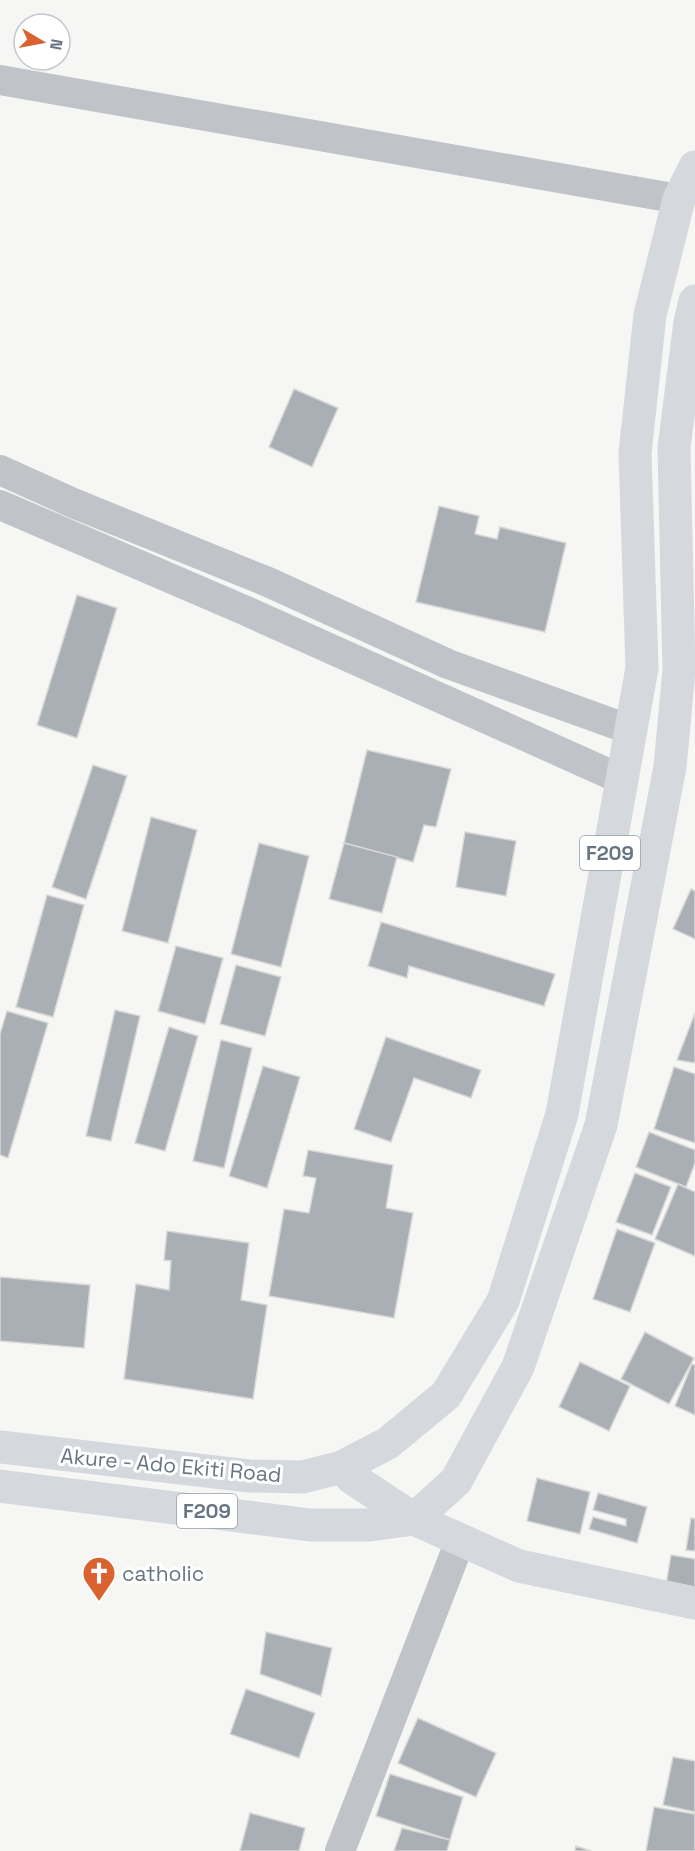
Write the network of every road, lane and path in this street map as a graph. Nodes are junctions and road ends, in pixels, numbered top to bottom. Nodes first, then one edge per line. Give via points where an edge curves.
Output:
1 (0, 80) edge
2 (695, 167) edge
3 (678, 199) junction
4 (695, 302) edge
5 (0, 470) edge
6 (0, 505) edge
7 (631, 730) junction
8 (623, 780) junction
9 (0, 1447) edge
10 (342, 1467) junction
11 (0, 1486) edge
12 (414, 1519) junction
13 (460, 1541) junction
14 (695, 1603) edge
15 (340, 1851) edge

1 - 3 street
2 - 3 main road, F209
3 - 7 main road, F209 via 650,315 635,453 642,668
4 - 12 main road, F209 via 674,448 679,670 670,767 602,1125 518,1367 456,1481
5 - 7 street via 268,582 448,664
6 - 8 street
7 - 8 main road, F209
8 - 10 main road, F209 via 562,1114 503,1301 446,1395 388,1443
9 - 10 main road, Akure - Ado Ekiti Road / F209 via 249,1476 303,1477
10 - 12 main road via 352,1478
11 - 12 main road, Akure - Ado Ekiti Road / F209 via 310,1525 370,1525
12 - 13 main road
13 - 14 main road via 519,1566
13 - 15 street

